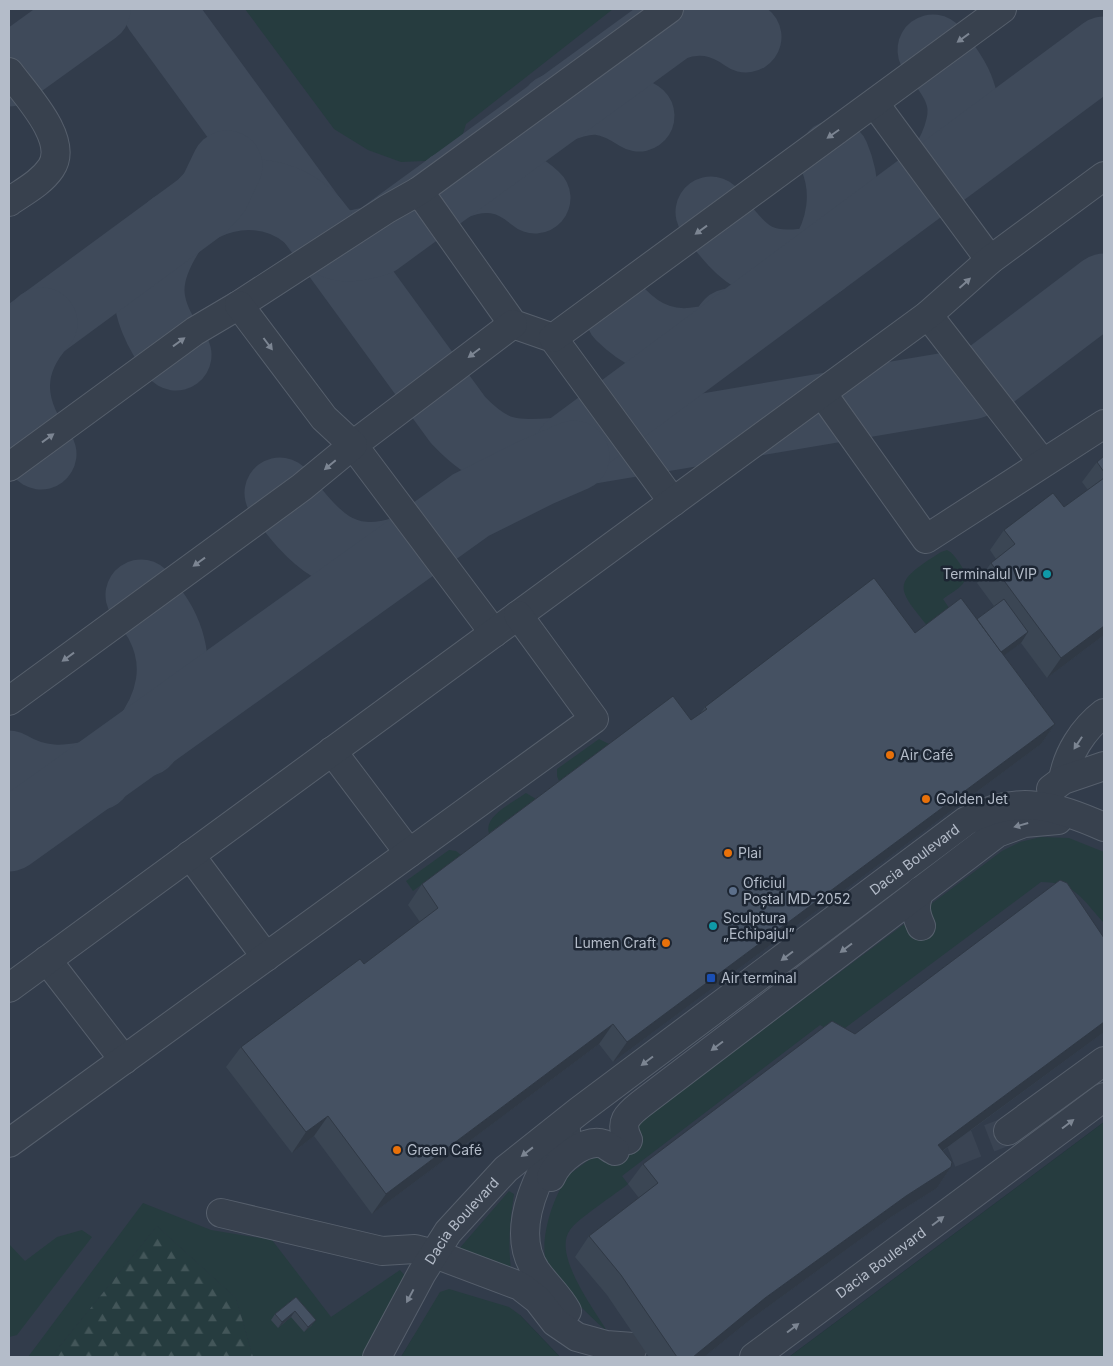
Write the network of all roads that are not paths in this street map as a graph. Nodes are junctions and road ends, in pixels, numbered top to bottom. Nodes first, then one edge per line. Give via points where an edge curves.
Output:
1 (669, 9) edge
2 (1002, 9) edge
3 (9, 72) edge
4 (875, 104) junction
5 (1104, 176) edge
6 (419, 191) junction
7 (9, 202) edge
8 (990, 260) junction
9 (239, 306) junction
10 (928, 315) junction
11 (513, 324) junction
12 (553, 338) junction
13 (822, 393) junction
14 (1104, 424) edge
15 (353, 445) junction
16 (1042, 462) junction
17 (9, 467) edge
18 (673, 502) junction
19 (518, 615) junction
20 (494, 633) junction
21 (9, 701) edge
22 (1104, 713) edge
23 (332, 751) junction
24 (1104, 766) edge
25 (1063, 780) junction
26 (1040, 804) junction
27 (1096, 823) edge
28 (409, 853) junction
29 (190, 855) junction
30 (920, 892) junction
31 (877, 925) junction
32 (266, 957) junction
33 (47, 960) junction
34 (9, 988) edge
35 (124, 1060) junction
36 (1104, 1060) edge
37 (1104, 1097) edge
38 (579, 1111) junction
39 (1008, 1131) tunnel mouth
40 (9, 1143) edge
41 (221, 1213) dead end
42 (435, 1254) junction
43 (554, 1290) junction
44 (583, 1347) edge
45 (377, 1357) edge
46 (629, 1357) edge
47 (754, 1357) edge

1 - 6 lane
2 -> 4 lane
3 - 7 lane via 48,126 56,152 52,167 44,177
4 - 8 lane
4 -> 12 lane
5 - 8 lane
6 - 9 lane via 386,209
6 - 11 lane
10 -> 8 lane
9 -> 15 lane via 324,418
17 -> 9 lane via 195,331
10 - 13 lane
10 - 16 lane
11 - 12 lane
11 -> 15 lane
12 - 18 lane
13 - 16 lane via 926,539
13 - 18 lane
14 - 16 lane
15 - 20 lane
15 -> 21 lane via 302,488
18 - 19 lane
19 - 20 lane
19 - 28 lane via 594,719
20 - 23 lane
22 -> 25 lane via 1094,720 1075,746
23 - 28 lane
23 - 29 lane
24 - 25 lane
25 - 26 lane
26 - 27 lane, Dacia Boulevard
26 -> 38 lane, Dacia Boulevard via 992,808 966,821
27 -> 30 lane via 1024,823 997,833
28 - 32 lane
29 - 32 lane
29 - 33 lane
30 - 31 lane
30 - 31 lane via 915,902 915,930 889,923
31 -> 43 lane via 641,1104 627,1118 621,1145 584,1146 573,1152 553,1173 544,1195 539,1241 541,1262
32 - 35 lane
33 - 34 lane
33 - 35 lane
35 - 40 lane
36 - 39 lane
47 -> 37 lane, Dacia Boulevard
38 -> 42 lane, Dacia Boulevard via 506,1169 448,1232
38 - 43 lane, Dacia Boulevard via 541,1170 528,1213 528,1253 535,1270
41 - 42 lane via 382,1251 414,1249
42 - 44 lane via 520,1286
42 -> 45 lane, Dacia Boulevard
43 - 44 lane, Dacia Boulevard
44 - 46 lane via 633,1347

